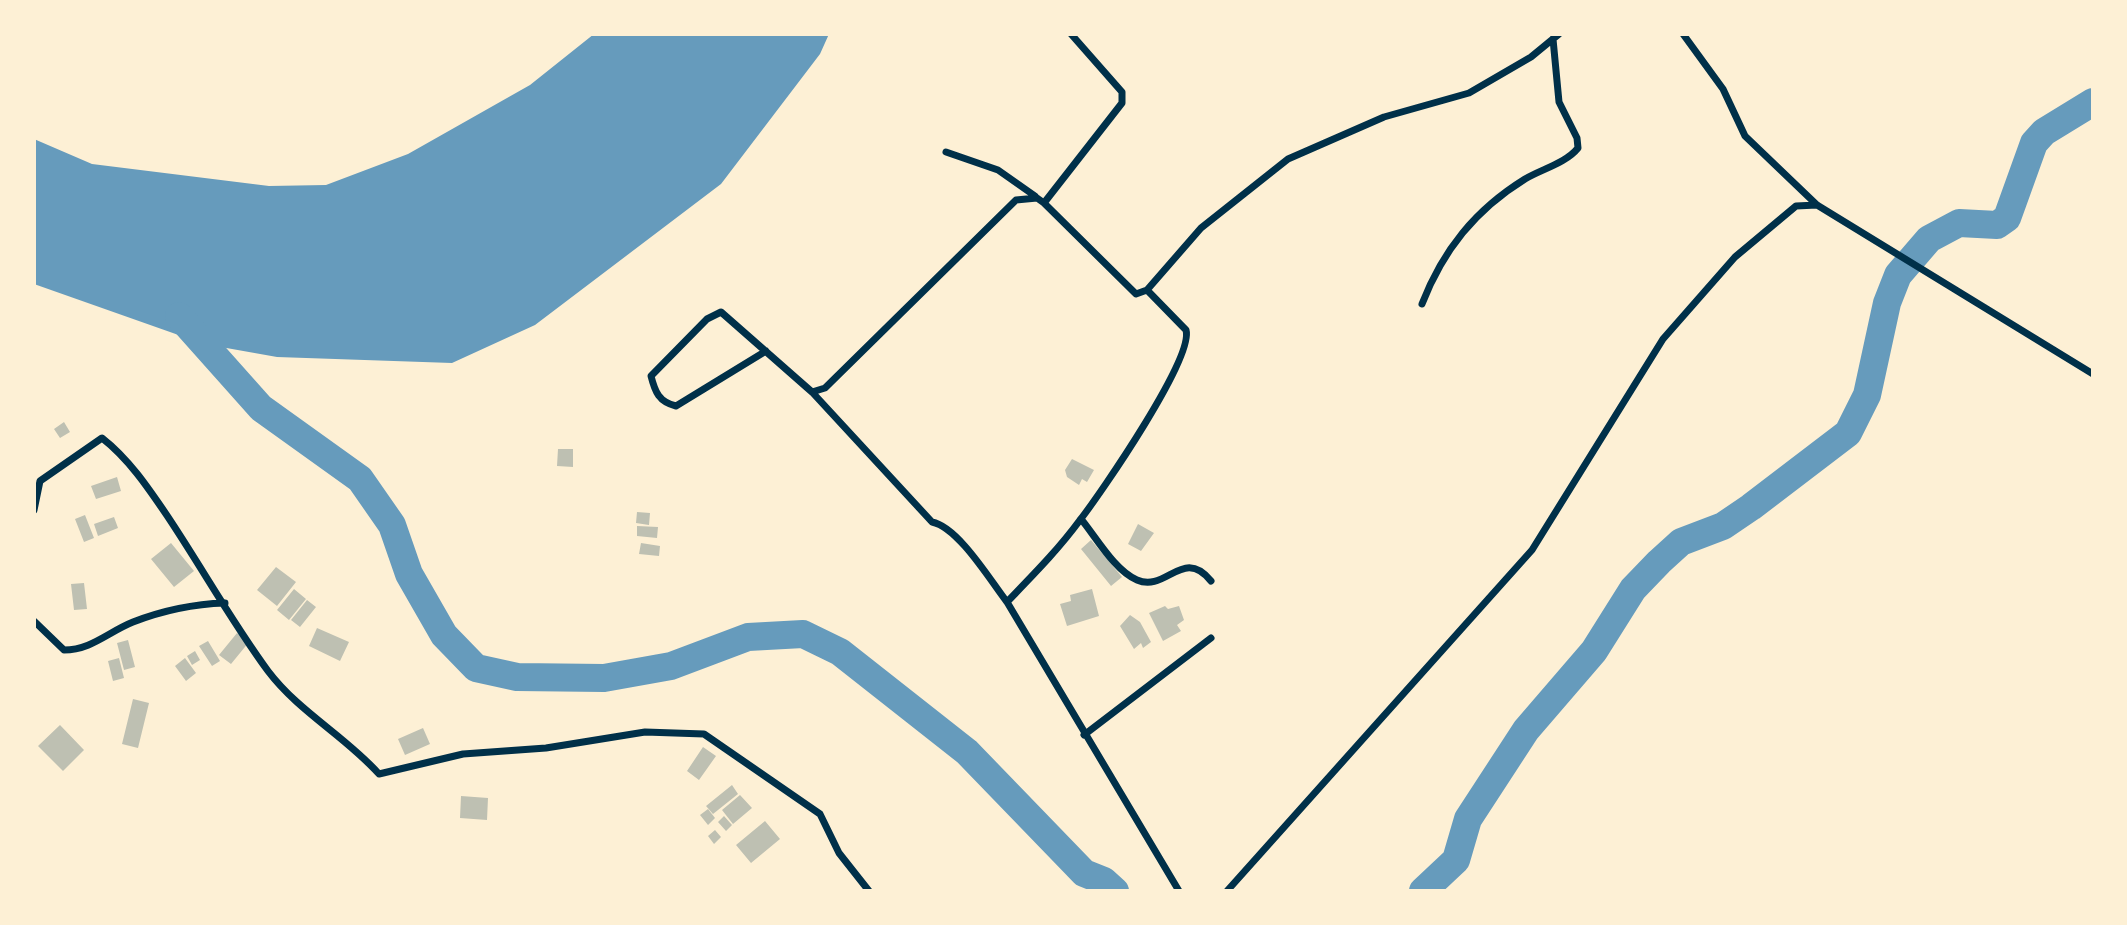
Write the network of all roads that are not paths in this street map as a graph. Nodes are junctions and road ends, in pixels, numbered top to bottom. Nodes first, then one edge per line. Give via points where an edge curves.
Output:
1 (1071, 34) edge
2 (1683, 34) edge
3 (1556, 37) edge
4 (946, 152) dead end
5 (1037, 198) junction
6 (1044, 203) junction
7 (1817, 205) junction
8 (1147, 290) junction
9 (1422, 304) dead end
10 (766, 351) junction
11 (2093, 374) edge
12 (812, 392) junction
13 (37, 477) edge
14 (34, 510) edge
15 (1081, 519) junction
16 (1211, 581) dead end
17 (1007, 602) junction
18 (225, 603) junction
19 (34, 621) edge
20 (1211, 638) dead end
21 (1084, 735) junction
22 (869, 891) edge
23 (1179, 891) edge
24 (1227, 891) edge

1 - 6 street via 1122,92 1122,103
2 - 7 street via 1723,89 1745,136
3 - 8 street via 1469,93 1384,117 1288,159 1201,228
3 - 9 street via 1559,102 1578,148 1508,190 1477,216 1444,254
4 - 5 street via 998,170
5 - 6 street
5 - 12 street via 1016,200 825,388
6 - 8 street via 1136,294
7 - 11 street
7 - 24 street via 1796,206 1735,257 1663,339 1532,550
8 - 15 street via 1186,330 1186,345 1161,396
10 - 10 street via 721,312 707,319 651,376 655,392 665,404 676,406
10 - 12 street
12 - 17 street via 932,522 944,524
13 - 14 street
13 - 18 street via 102,438 120,452 158,502
15 - 16 street via 1124,571 1139,581 1155,581 1189,567 1200,569
15 - 17 street
17 - 21 street
18 - 19 street via 163,611 83,650 64,650
18 - 22 street via 296,704 379,774 463,754 546,748 645,732 704,734 820,814 839,853
20 - 21 street
21 - 23 street

